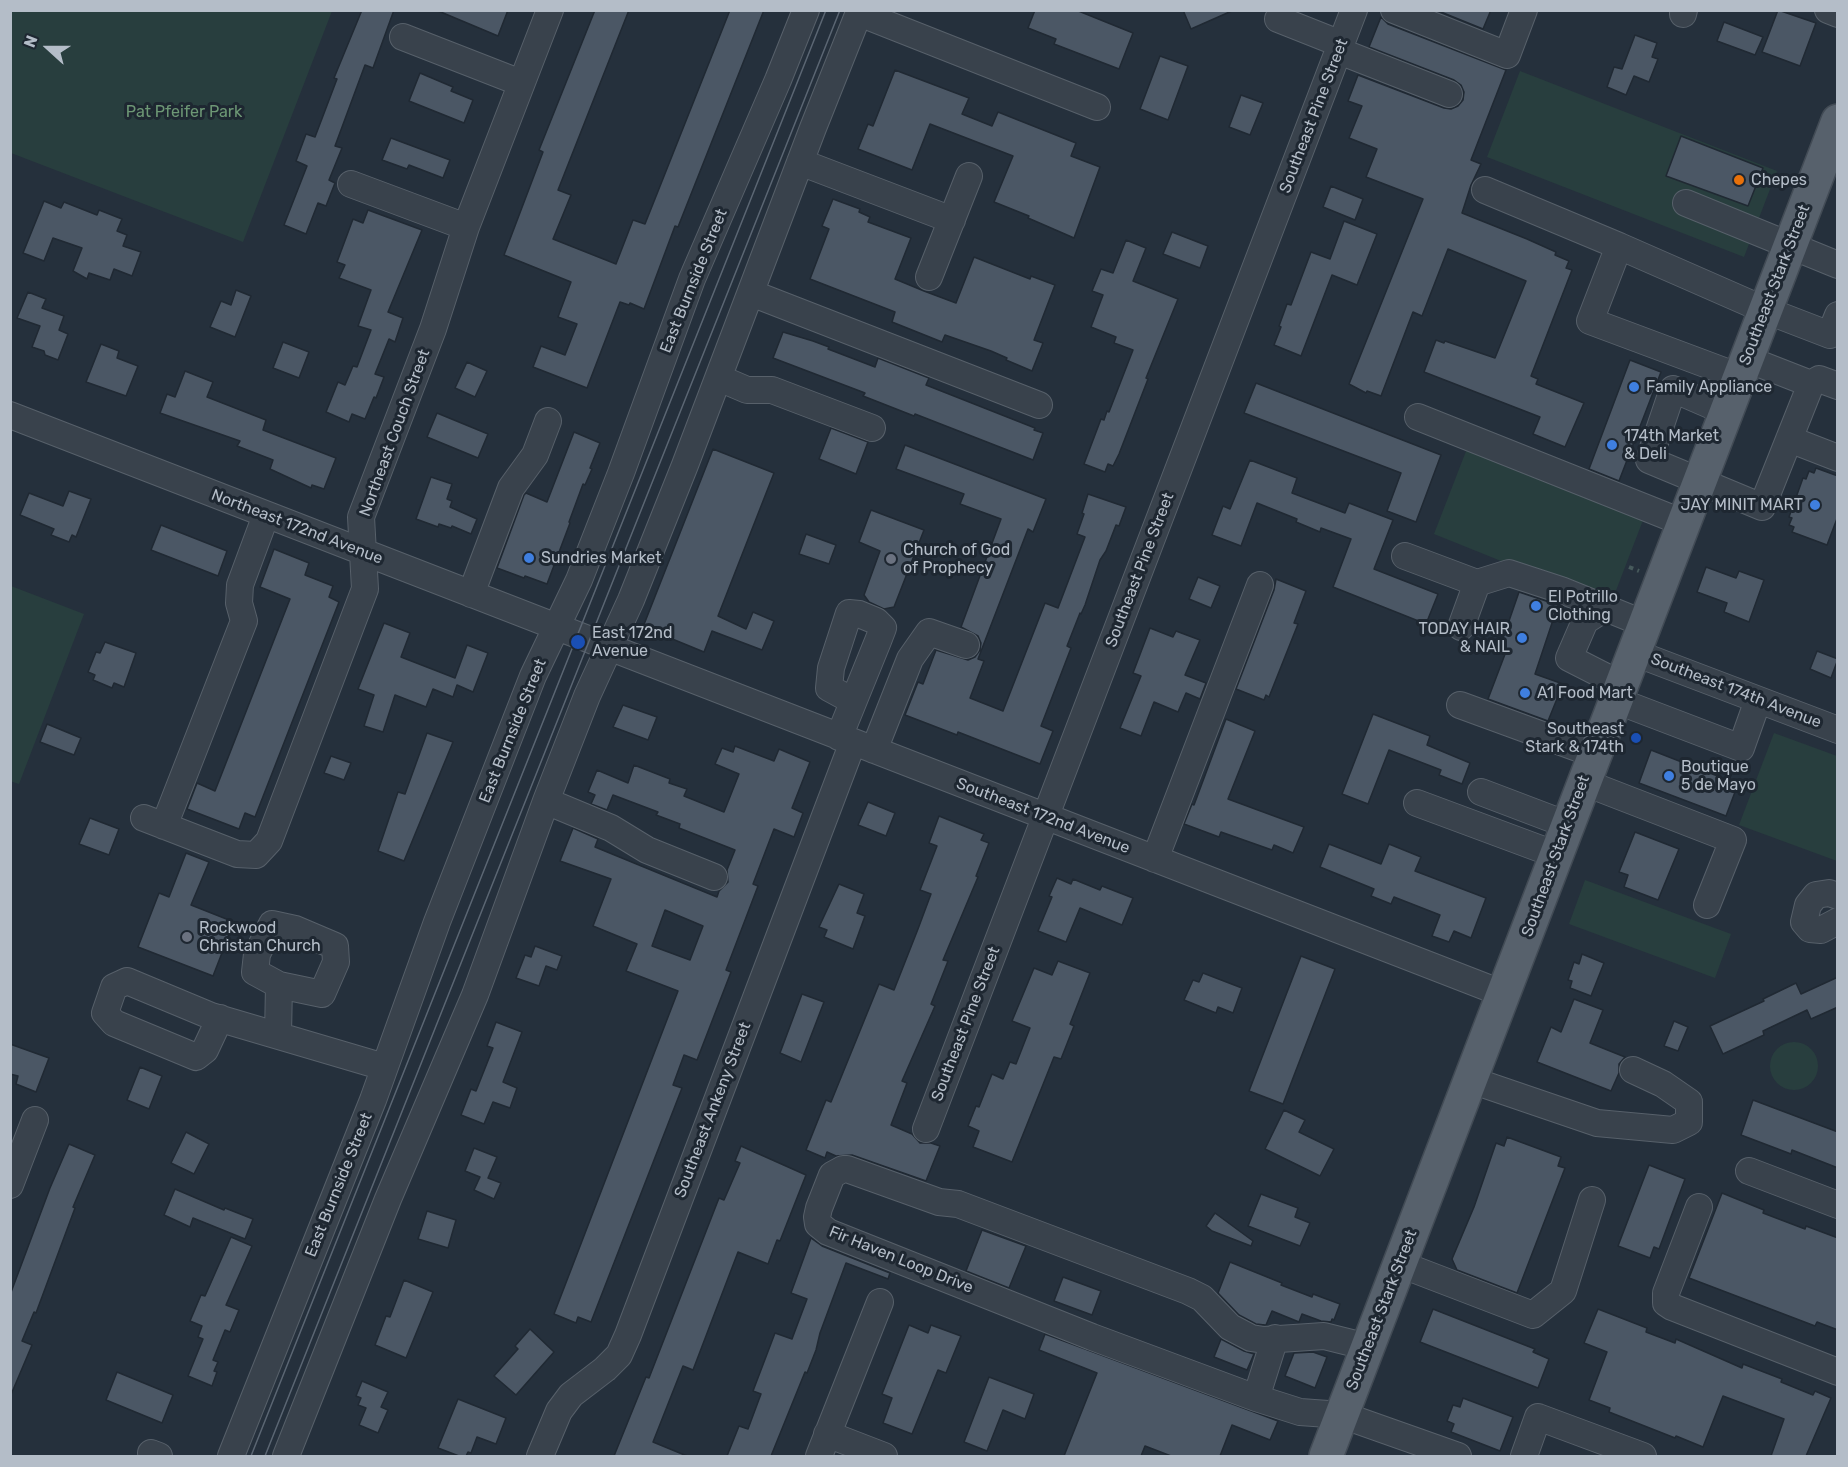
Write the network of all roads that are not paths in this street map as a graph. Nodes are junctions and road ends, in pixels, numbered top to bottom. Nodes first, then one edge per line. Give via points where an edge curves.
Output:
1 (550, 10) edge
2 (806, 10) edge
3 (1354, 10) edge
4 (1394, 10) edge
5 (1524, 10) edge
6 (1827, 10) edge
7 (860, 12) edge
8 (1838, 14) edge
9 (1278, 19) dead end
10 (403, 37) dead end
11 (1340, 48) junction
12 (521, 83) junction
13 (1449, 94) dead end
14 (1097, 107) dead end
15 (1836, 127) edge
16 (800, 162) junction
17 (969, 176) dead end
18 (351, 184) dead end
19 (1485, 190) dead end
20 (1686, 203) dead end
21 (952, 220) junction
22 (466, 227) junction
23 (1619, 246) junction
24 (1790, 246) junction
25 (1838, 265) edge
26 (929, 277) dead end
27 (752, 293) junction
28 (1765, 310) junction
29 (1838, 315) edge
30 (1743, 368) junction
31 (719, 378) junction
32 (1811, 384) junction
33 (1838, 386) edge
34 (1039, 405) dead end
35 (1726, 412) junction
36 (10, 416) edge
37 (1418, 417) dead end
38 (548, 421) dead end
39 (872, 428) dead end
40 (1789, 439) junction
41 (1838, 458) edge
42 (1700, 482) junction
43 (266, 515) junction
44 (1684, 523) junction
45 (363, 554) junction
46 (1405, 556) dead end
47 (1477, 583) junction
48 (1260, 585) dead end
49 (471, 594) junction
50 (1605, 608) junction
51 (556, 627) junction
52 (1461, 627) dead end
53 (583, 638) joint
54 (1640, 639) junction
55 (966, 645) dead end
56 (609, 648) junction
57 (1618, 693) junction
58 (1758, 700) junction
59 (853, 701) dead end
60 (1460, 705) dead end
61 (1838, 730) edge
62 (855, 743) junction
63 (1588, 768) junction
64 (1480, 792) dead end
65 (546, 801) junction
66 (1417, 803) dead end
67 (1046, 817) junction
68 (1562, 840) junction
69 (1155, 859) junction
70 (714, 877) dead end
71 (1838, 896) edge
72 (1707, 905) dead end
73 (1838, 921) edge
74 (279, 985) dead end
75 (1504, 994) junction
76 (220, 1018) dead end
77 (278, 1035) junction
78 (384, 1067) junction
79 (1634, 1070) dead end
80 (1471, 1080) junction
81 (35, 1120) dead end
82 (926, 1129) dead end
83 (1749, 1171) dead end
84 (10, 1185) edge
85 (1592, 1200) dead end
86 (1838, 1205) edge
87 (1699, 1207) dead end
88 (1400, 1264) junction
89 (880, 1302) dead end
90 (1275, 1338) junction
91 (1368, 1347) junction
92 (1838, 1372) edge
93 (1256, 1398) junction
94 (1342, 1415) junction
95 (823, 1445) edge
96 (231, 1456) edge
97 (286, 1456) edge
98 (540, 1456) edge
99 (885, 1456) edge
100 (1326, 1456) edge
101 (1458, 1456) edge
102 (1524, 1456) edge
103 (1643, 1456) edge

1 - 12 street, Northeast Couch Street
2 - 51 street, East Burnside Street via 693,279 579,580
3 - 11 street, Southeast Pine Street
4 - 5 street via 1507,55
6 - 8 street
7 - 14 street
7 - 16 street
9 - 11 street
10 - 12 street
11 - 13 street
11 - 67 street, Southeast Pine Street
12 - 22 street, Northeast Couch Street
15 - 24 main road, Southeast Stark Street
16 - 21 street
16 - 27 street
17 - 21 street
18 - 22 street
19 - 23 street
20 - 24 street
21 - 26 street
22 - 45 street, Northeast Couch Street via 433,329 361,517
23 - 28 street
23 - 30 street via 1590,321
24 - 25 street
24 - 28 main road, Southeast Stark Street
27 - 31 street
27 - 34 street
28 - 29 street via 1830,335
28 - 30 main road, Southeast Stark Street
30 - 32 street
30 - 35 main road, Southeast Stark Street
31 - 39 street via 747,390 772,390
31 - 56 street
32 - 33 street via 1819,379
32 - 40 street
35 - 42 main road, Southeast Stark Street
35 - 42 street via 1673,389 1649,460
36 - 43 street, Northeast 172nd Avenue
37 - 44 street
38 - 49 street via 535,455 511,488
40 - 41 street
40 - 42 street via 1762,507
42 - 44 main road, Southeast Stark Street
43 - 45 street, Northeast 172nd Avenue
43 - 45 street, Northeast Couch Street via 240,585 244,621 154,822 237,854 256,855 269,842 365,588
44 - 54 main road, Southeast Stark Street
45 - 49 street, Northeast 172nd Avenue
46 - 47 street
47 - 50 street, Southeast 174th Avenue via 1509,573
47 - 52 street
48 - 69 street
49 - 51 street, Northeast 172nd Avenue
50 - 54 street, Southeast 174th Avenue
50 - 57 street via 1585,621 1569,658
51 - 53 street, Northeast 172nd Avenue
51 - 78 street, East Burnside Street via 445,899
53 - 56 street, Southeast 172nd Avenue
54 - 57 main road, Southeast Stark Street
54 - 58 street, Southeast 174th Avenue
55 - 62 street via 929,632
56 - 62 street, Southeast 172nd Avenue
56 - 65 street
57 - 58 street via 1741,748
57 - 63 main road, Southeast Stark Street
58 - 61 street, Southeast 174th Avenue
59 - 62 street
60 - 63 street
62 - 67 street, Southeast 172nd Avenue
62 - 98 street, Southeast Ankeny Street via 628,1335 619,1355 571,1395 559,1411
63 - 68 main road, Southeast Stark Street
63 - 72 street via 1732,840
64 - 68 street
65 - 70 street via 611,828 647,850
65 - 97 street via 475,995 388,1199
66 - 68 street
67 - 69 street, Southeast 172nd Avenue
67 - 82 street, Southeast Pine Street
68 - 75 main road, Southeast Stark Street
69 - 75 street, Southeast 172nd Avenue
71 - 73 street via 1816,895 1808,905 1804,922 1810,929 1821,930
74 - 77 street
75 - 80 main road, Southeast Stark Street
76 - 77 street
77 - 78 street
78 - 96 street, East Burnside Street
79 - 80 street via 1689,1102 1689,1122 1673,1130 1597,1123
80 - 88 main road, Southeast Stark Street
81 - 84 street
83 - 86 street
85 - 88 street via 1563,1291 1533,1315
87 - 92 street via 1666,1293 1666,1303
88 - 91 main road, Southeast Stark Street
89 - 95 street
90 - 91 street, Fir Haven Loop Drive via 1324,1336
90 - 93 street
90 - 93 street, Fir Haven Loop Drive via 1257,1340 1237,1332 1202,1298 1188,1291 958,1204 939,1202 847,1169 832,1175 819,1208 818,1224 828,1232
91 - 94 main road, Southeast Stark Street
93 - 94 street, Fir Haven Loop Drive via 1300,1412
94 - 100 main road, Southeast Stark Street
94 - 101 street, Fir Haven Loop Drive
95 - 99 street
102 - 103 street via 1538,1417

